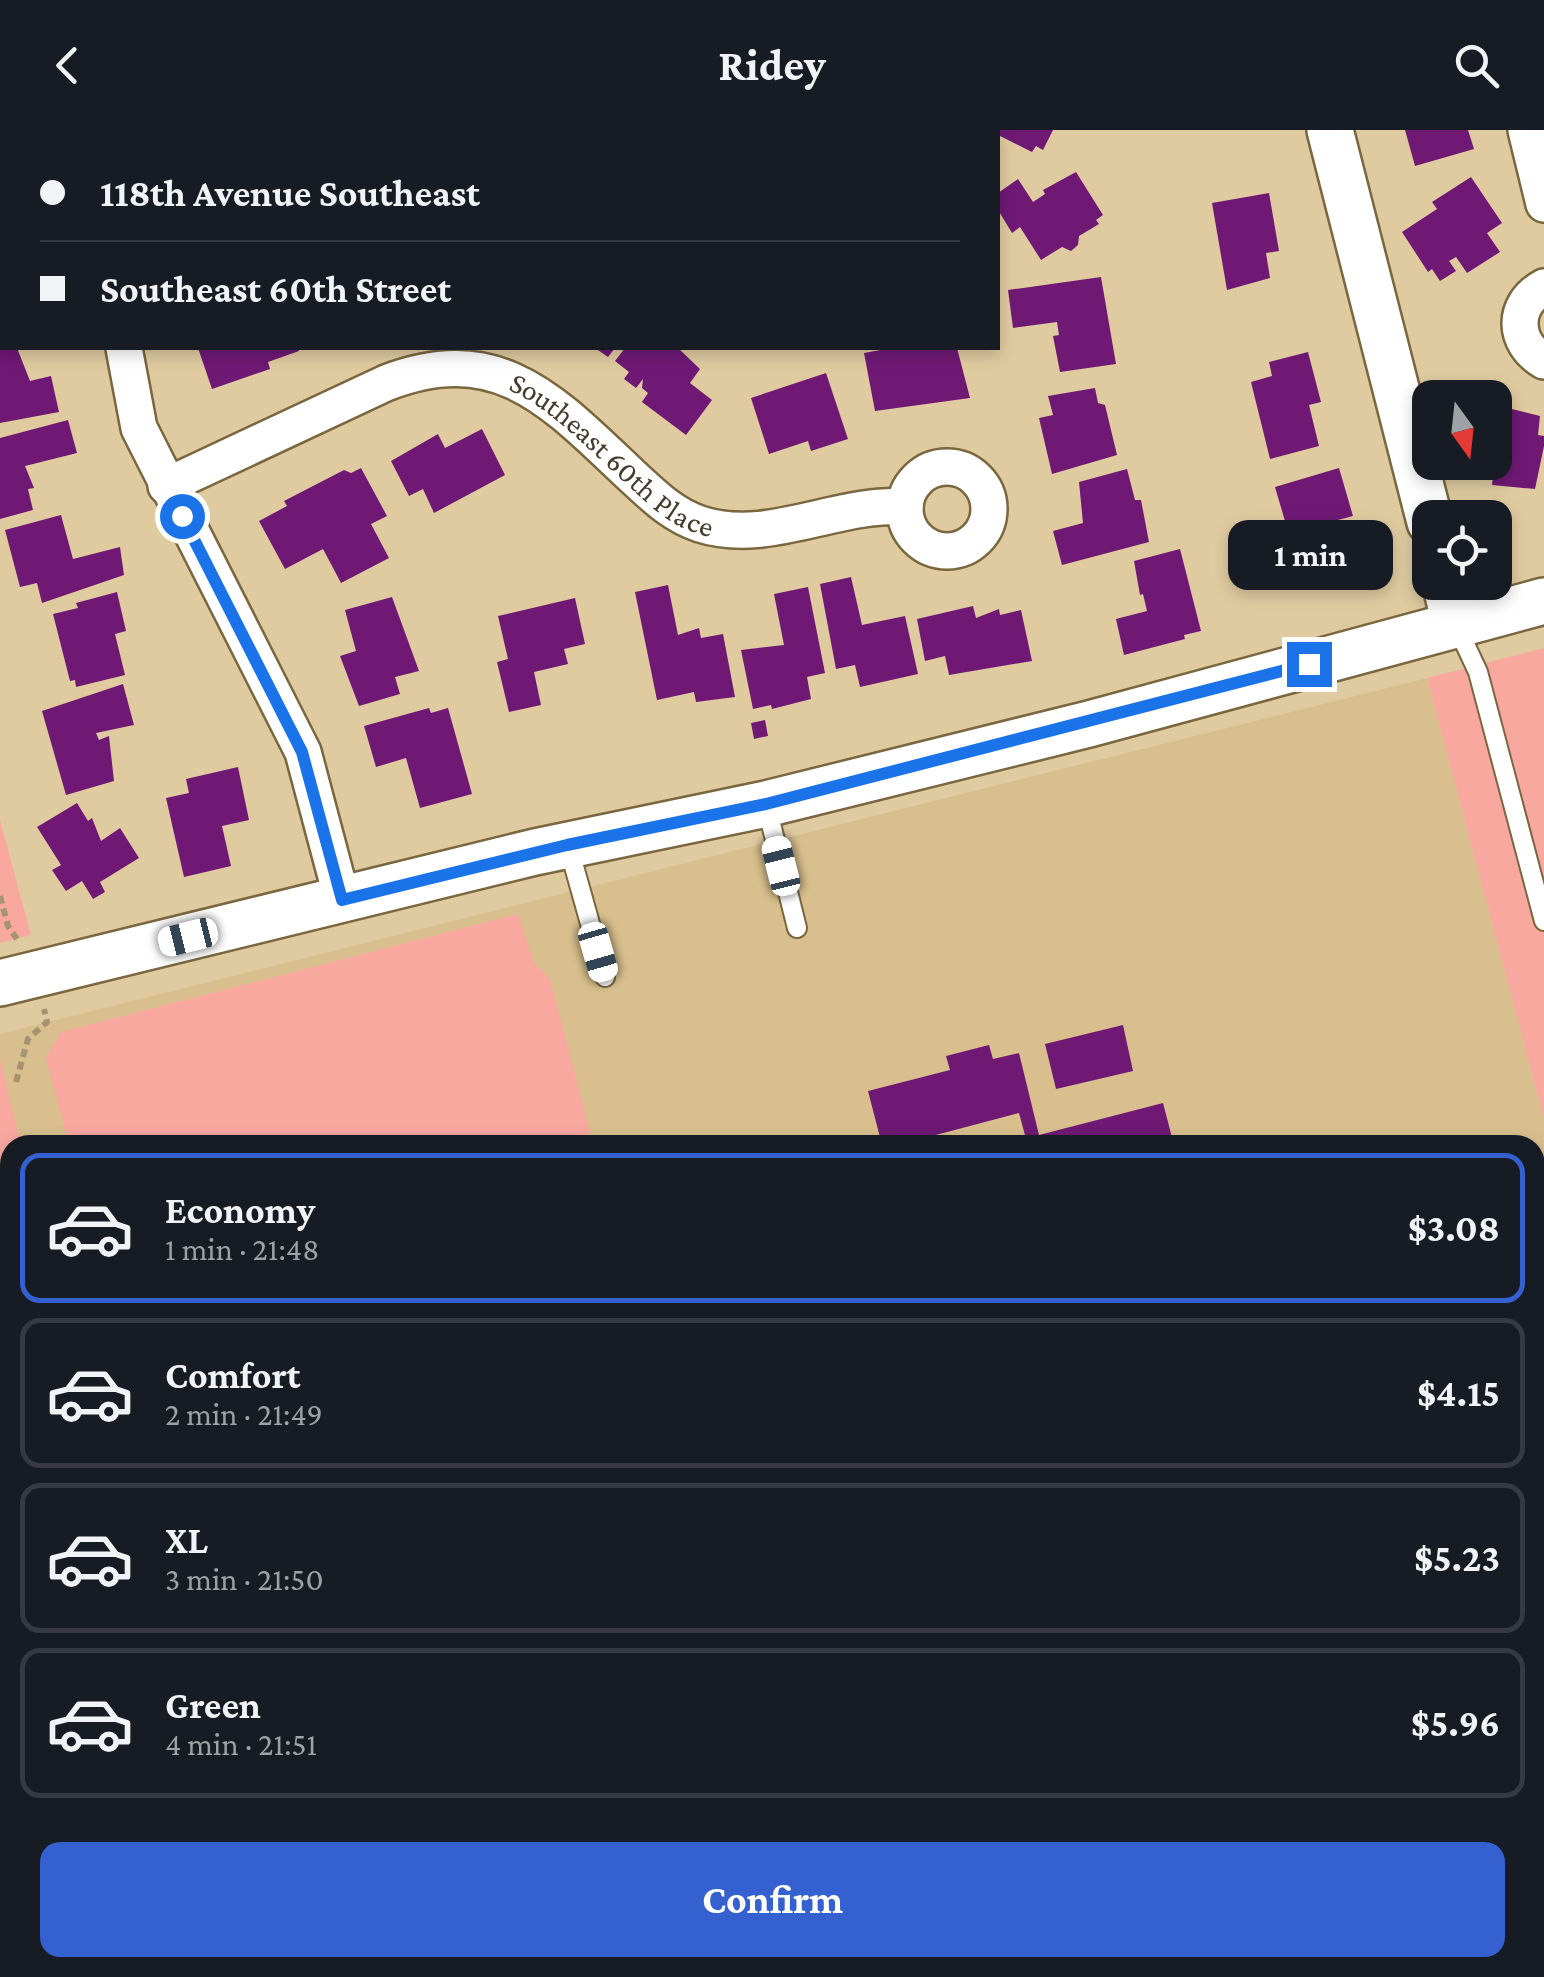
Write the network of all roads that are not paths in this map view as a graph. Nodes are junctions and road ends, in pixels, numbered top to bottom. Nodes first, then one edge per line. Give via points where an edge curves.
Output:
1 (1330, 130) edge
2 (1526, 130) edge
3 (1544, 204) edge
4 (1544, 287) edge
5 (124, 350) edge
6 (1544, 361) edge
7 (166, 486) junction
8 (1424, 500) edge
9 (905, 506) dead end
10 (1544, 601) edge
11 (1450, 603) edge
12 (766, 804) junction
13 (567, 845) junction
14 (342, 900) junction
15 (1544, 921) edge
16 (797, 928) dead end
17 (14, 967) edge
18 (605, 976) dead end

1 - 8 street
2 - 3 street
4 - 6 street via 1529,297 1519,320 1524,344
5 - 7 street via 139,428
7 - 9 street, Southeast 60th Place via 386,383 450,368 485,369 548,401 670,511 702,525 767,528
7 - 14 street via 302,752
10 - 11 street
11 - 12 street via 1088,724
11 - 15 lane via 1478,672
12 - 13 street
12 - 16 lane
13 - 14 street
13 - 18 lane
14 - 17 street

